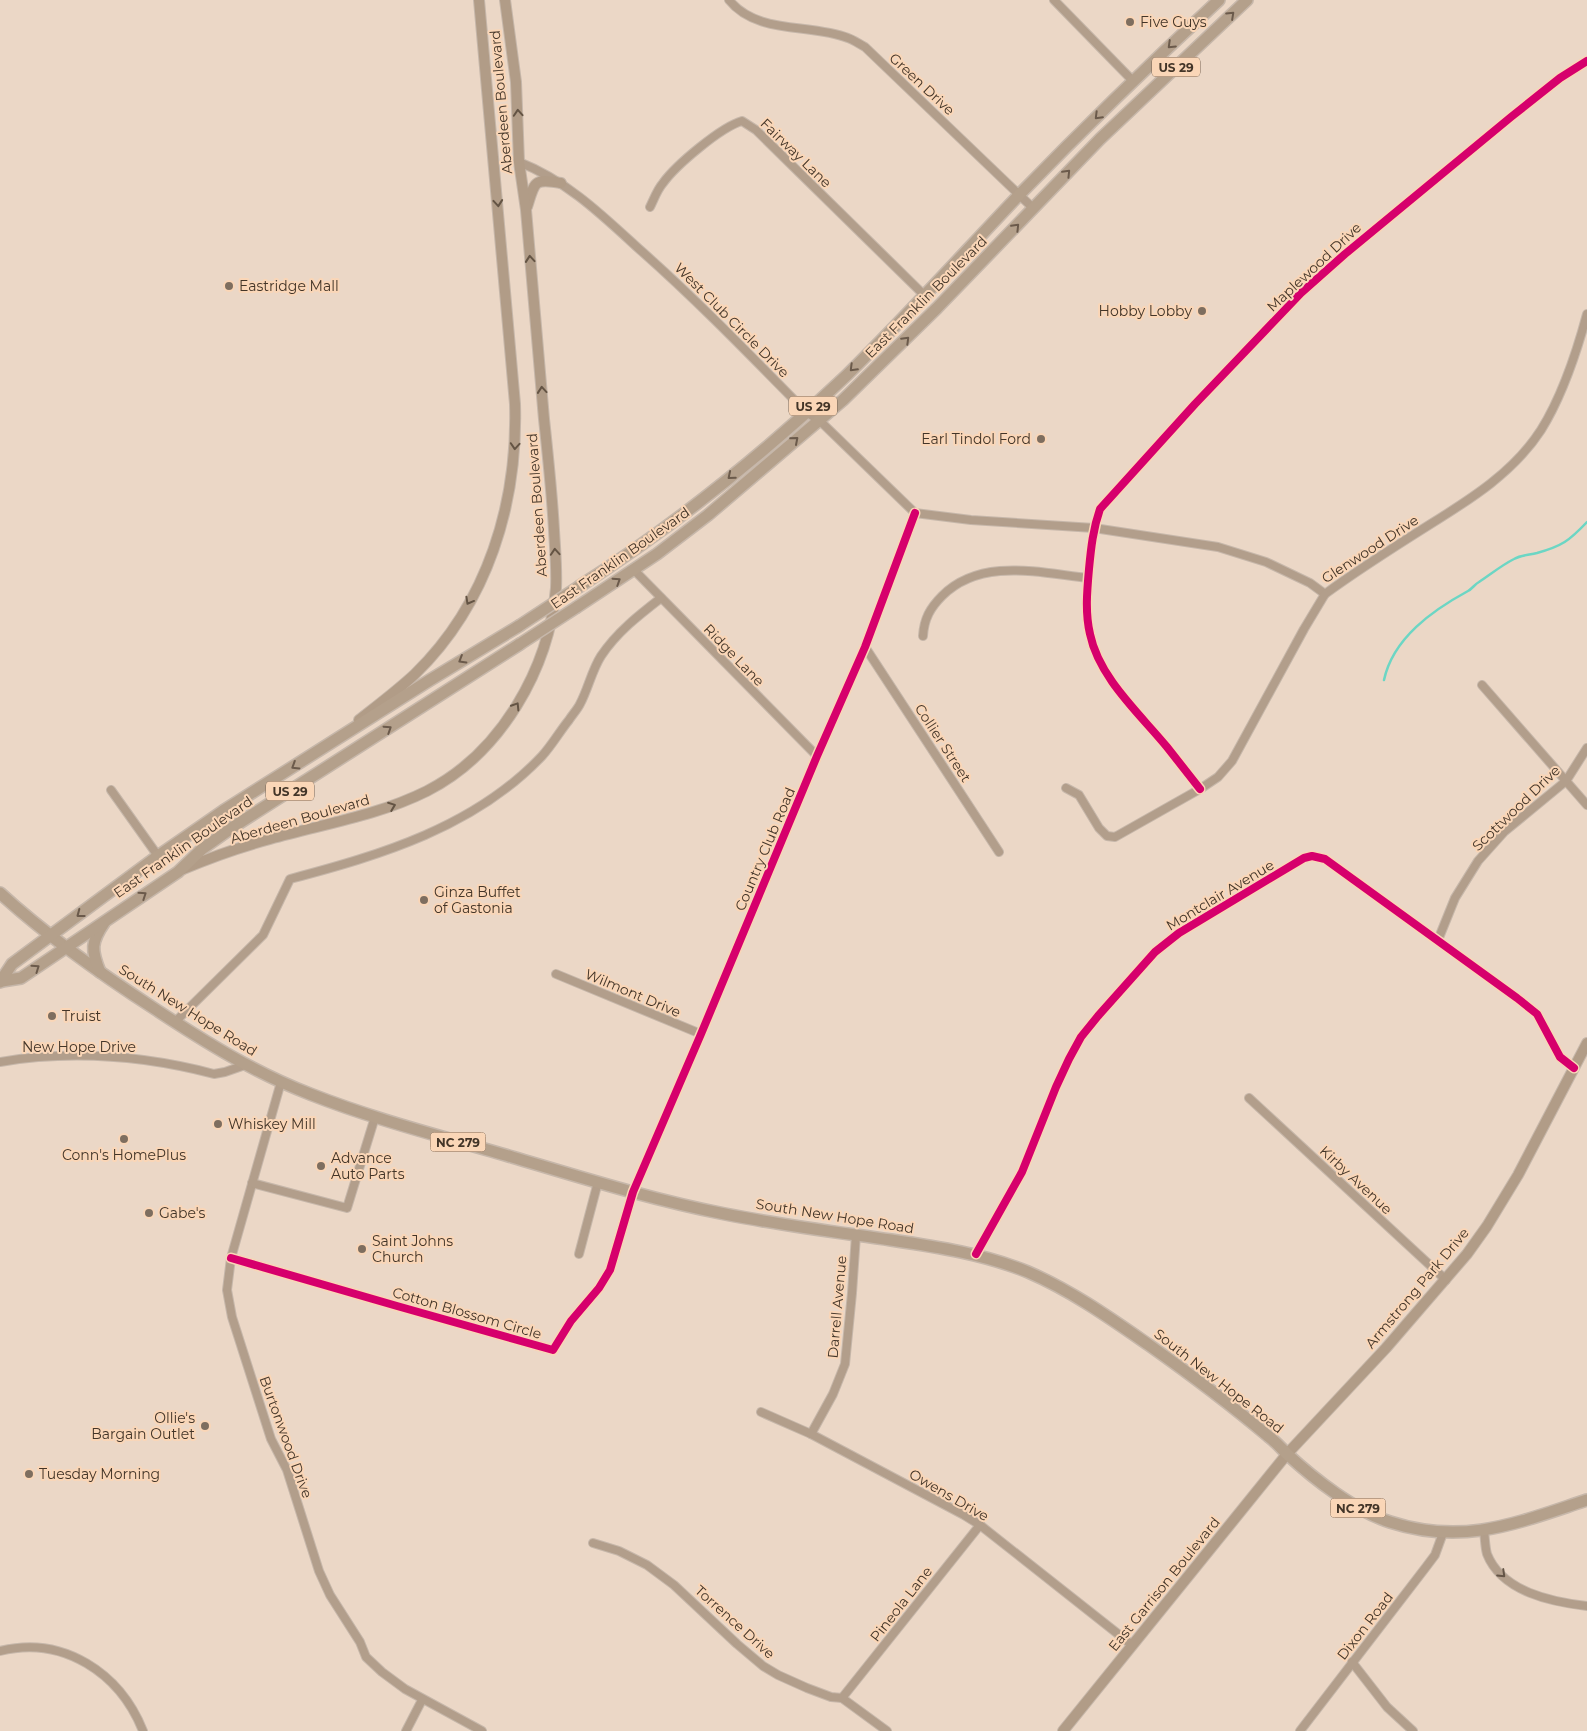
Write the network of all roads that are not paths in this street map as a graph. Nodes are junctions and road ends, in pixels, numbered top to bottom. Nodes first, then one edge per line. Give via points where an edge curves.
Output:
1 (479, 0) edge
2 (505, 0) edge
3 (729, 0) edge
4 (1054, 0) edge
5 (1219, 0) edge
6 (1246, 0) edge
7 (1587, 60) edge
8 (1133, 81) junction
9 (519, 162) junction
10 (561, 183) junction
11 (1020, 194) junction
12 (650, 207) dead end
13 (1033, 208) junction
14 (526, 210) junction
15 (924, 295) junction
16 (1587, 314) edge
17 (806, 412) junction
18 (819, 420) junction
19 (914, 513) junction
20 (1094, 528) junction
21 (634, 570) junction
22 (1088, 578) junction
23 (1325, 594) junction
24 (661, 598) junction
25 (923, 636) dead end
26 (865, 647) junction
27 (1482, 685) dead end
28 (336, 740) junction
29 (1587, 748) edge
30 (817, 756) junction
31 (1566, 781) junction
32 (1066, 788) dead end
33 (1200, 789) junction
34 (111, 790) dead end
35 (1587, 805) edge
36 (1000, 852) dead end
37 (158, 856) junction
38 (178, 872) junction
39 (0, 893) edge
40 (107, 919) junction
41 (51, 936) junction
42 (1438, 940) junction
43 (66, 947) junction
44 (100, 972) junction
45 (556, 974) dead end
46 (1, 982) edge
47 (175, 1022) junction
48 (701, 1034) junction
49 (1587, 1043) edge
50 (0, 1062) edge
51 (245, 1065) junction
52 (1574, 1068) junction
53 (281, 1082) junction
54 (1250, 1098) dead end
55 (374, 1117) junction
56 (598, 1182) junction
57 (252, 1183) junction
58 (633, 1192) junction
59 (856, 1235) junction
60 (579, 1254) dead end
61 (976, 1254) junction
62 (231, 1258) junction
63 (1446, 1280) junction
64 (761, 1412) dead end
65 (811, 1434) junction
66 (1287, 1454) junction
67 (1587, 1500) edge
68 (980, 1525) junction
69 (1484, 1531) junction
70 (1443, 1533) junction
71 (593, 1543) dead end
72 (1587, 1606) edge
73 (1132, 1645) junction
74 (0, 1651) edge
75 (1352, 1662) junction
76 (842, 1698) junction
77 (422, 1700) junction
78 (144, 1731) edge
79 (406, 1731) edge
80 (482, 1731) edge
81 (887, 1731) edge
82 (1062, 1731) edge
83 (1300, 1731) edge
84 (1413, 1731) edge

1 -> 28 main road, Aberdeen Boulevard via 516,404 515,449 509,493 491,555 453,627 415,674
9 -> 2 main road, Aberdeen Boulevard via 516,82
3 - 11 street, Green Drive via 751,18 848,38 865,47
4 - 8 street
5 -> 8 main road, East Franklin Boulevard / US 29
13 -> 6 main road, East Franklin Boulevard / US 29 via 1100,139
7 - 20 street, Maplewood Drive via 1511,116 1301,293 1100,509
8 -> 11 main road, East Franklin Boulevard / US 29
9 - 10 street, West Club Circle Drive
9 - 14 main road, Aberdeen Boulevard
10 - 14 main road via 545,180 534,185
10 - 17 street, West Club Circle Drive via 677,282
11 - 13 street, Green Drive
11 - 15 main road, East Franklin Boulevard / US 29
12 - 15 street, Fairway Lane via 673,170 722,130 742,121 756,130
18 -> 13 main road, East Franklin Boulevard / US 29 via 881,364
38 -> 14 main road, Aberdeen Boulevard via 269,839 374,813 429,790 473,759 487,744 511,715 531,680 540,662 548,629 556,590 556,567
15 -> 17 main road, East Franklin Boulevard / US 29
16 - 23 street, Glenwood Drive via 1558,396 1541,430 1514,463 1490,485
17 - 18 street, West Club Circle Drive
17 -> 28 main road, East Franklin Boulevard / US 29, bridge via 690,510 623,559
18 - 19 street, West Club Circle Drive
21 -> 18 main road, East Franklin Boulevard / US 29 via 708,515
19 - 20 street, Glenwood Drive
19 - 26 street, Country Club Road
20 - 22 street, Maplewood Drive
20 - 23 street, Glenwood Drive via 1218,547 1266,562 1310,583
21 - 24 street, Ridge Lane
38 -> 21 main road, East Franklin Boulevard / US 29, bridge via 202,849 233,827
22 - 25 street via 1013,570 971,576 951,587 932,606 924,622
22 - 33 street, Maplewood Drive via 1086,608 1090,636 1103,666 1111,681
23 - 33 street via 1232,761 1218,777
24 - 30 street, Ridge Lane
24 - 47 street via 626,626 601,656 579,705 542,756 504,790 466,815 397,847 290,879 263,935
26 - 30 street, Country Club Road
26 - 36 street, Collier Street
27 - 31 street
28 -> 37 main road, East Franklin Boulevard / US 29
29 - 31 street, Scottwood Drive
30 - 48 street, Country Club Road
31 - 35 street
31 - 42 street, Scottwood Drive via 1504,832 1478,861 1455,898
32 - 33 street via 1079,795 1107,836 1115,837
34 - 37 street
37 -> 41 main road, East Franklin Boulevard / US 29
40 -> 38 main road, East Franklin Boulevard / US 29
39 - 41 main road, NC 279
40 - 43 main road, East Franklin Boulevard / US 29
40 - 44 main road via 94,940 94,957
41 - 43 main road, South New Hope Road / NC 279
41 - 46 main road, East Franklin Boulevard / US 29 via 12,964
42 - 52 street, Montclair Avenue via 1537,1014 1560,1057
42 - 61 street, Montclair Avenue via 1335,865 1312,856 1179,933 1146,962 1081,1038 1056,1087 1022,1172
43 - 44 main road, South New Hope Road / NC 279
46 -> 43 main road, East Franklin Boulevard / US 29 via 21,978
44 - 47 main road, South New Hope Road / NC 279
45 - 48 street, Wilmont Drive
47 - 51 main road, South New Hope Road / NC 279
48 - 58 street, Country Club Road
49 - 52 main road, Armstrong Park Drive
50 - 51 street, New Hope Drive via 58,1056 144,1059 214,1074
51 - 53 main road, South New Hope Road / NC 279
52 - 63 main road, Armstrong Park Drive via 1505,1197 1468,1254
53 - 55 main road, South New Hope Road / NC 279
53 - 57 street, Burtonwood Drive
54 - 63 street, Kirby Avenue
55 - 56 main road, South New Hope Road / NC 279
55 - 57 street via 347,1208
56 - 58 main road, South New Hope Road / NC 279
56 - 60 street
57 - 62 street, Burtonwood Drive
58 - 59 main road, South New Hope Road / NC 279 via 730,1215
58 - 62 street, Cotton Blossom Circle via 605,1280 571,1321 553,1350
59 - 61 main road, South New Hope Road / NC 279
59 - 65 street, Darrell Avenue via 845,1364 834,1394
61 - 66 main road, South New Hope Road / NC 279 via 1040,1277 1085,1301 1224,1400
62 - 77 street, Burtonwood Drive via 227,1290 232,1317 271,1439 287,1470 319,1571 366,1657 395,1683
63 - 66 main road, Armstrong Park Drive
64 - 65 street, Owens Drive
65 - 68 street, Owens Drive
66 - 70 main road, South New Hope Road / NC 279 via 1369,1514 1404,1526
66 - 73 main road, East Garrison Boulevard
67 - 69 main road, South New Hope Road / NC 279 via 1511,1526
68 - 73 street, Owens Drive
68 - 76 street, Pineola Lane
69 - 70 main road, South New Hope Road / NC 279
69 -> 72 street via 1488,1554 1496,1568 1518,1587 1538,1597
70 - 75 street, Dixon Road via 1435,1555
71 - 76 street, Torrence Drive via 647,1565 763,1666 808,1688
73 - 82 main road, East Garrison Boulevard
74 - 78 street via 19,1647 46,1649 91,1665 126,1697
75 - 83 street, Dixon Road
75 - 84 street via 1387,1707
76 - 81 street, Torrence Drive
77 - 79 street
77 - 80 street, Burtonwood Drive

